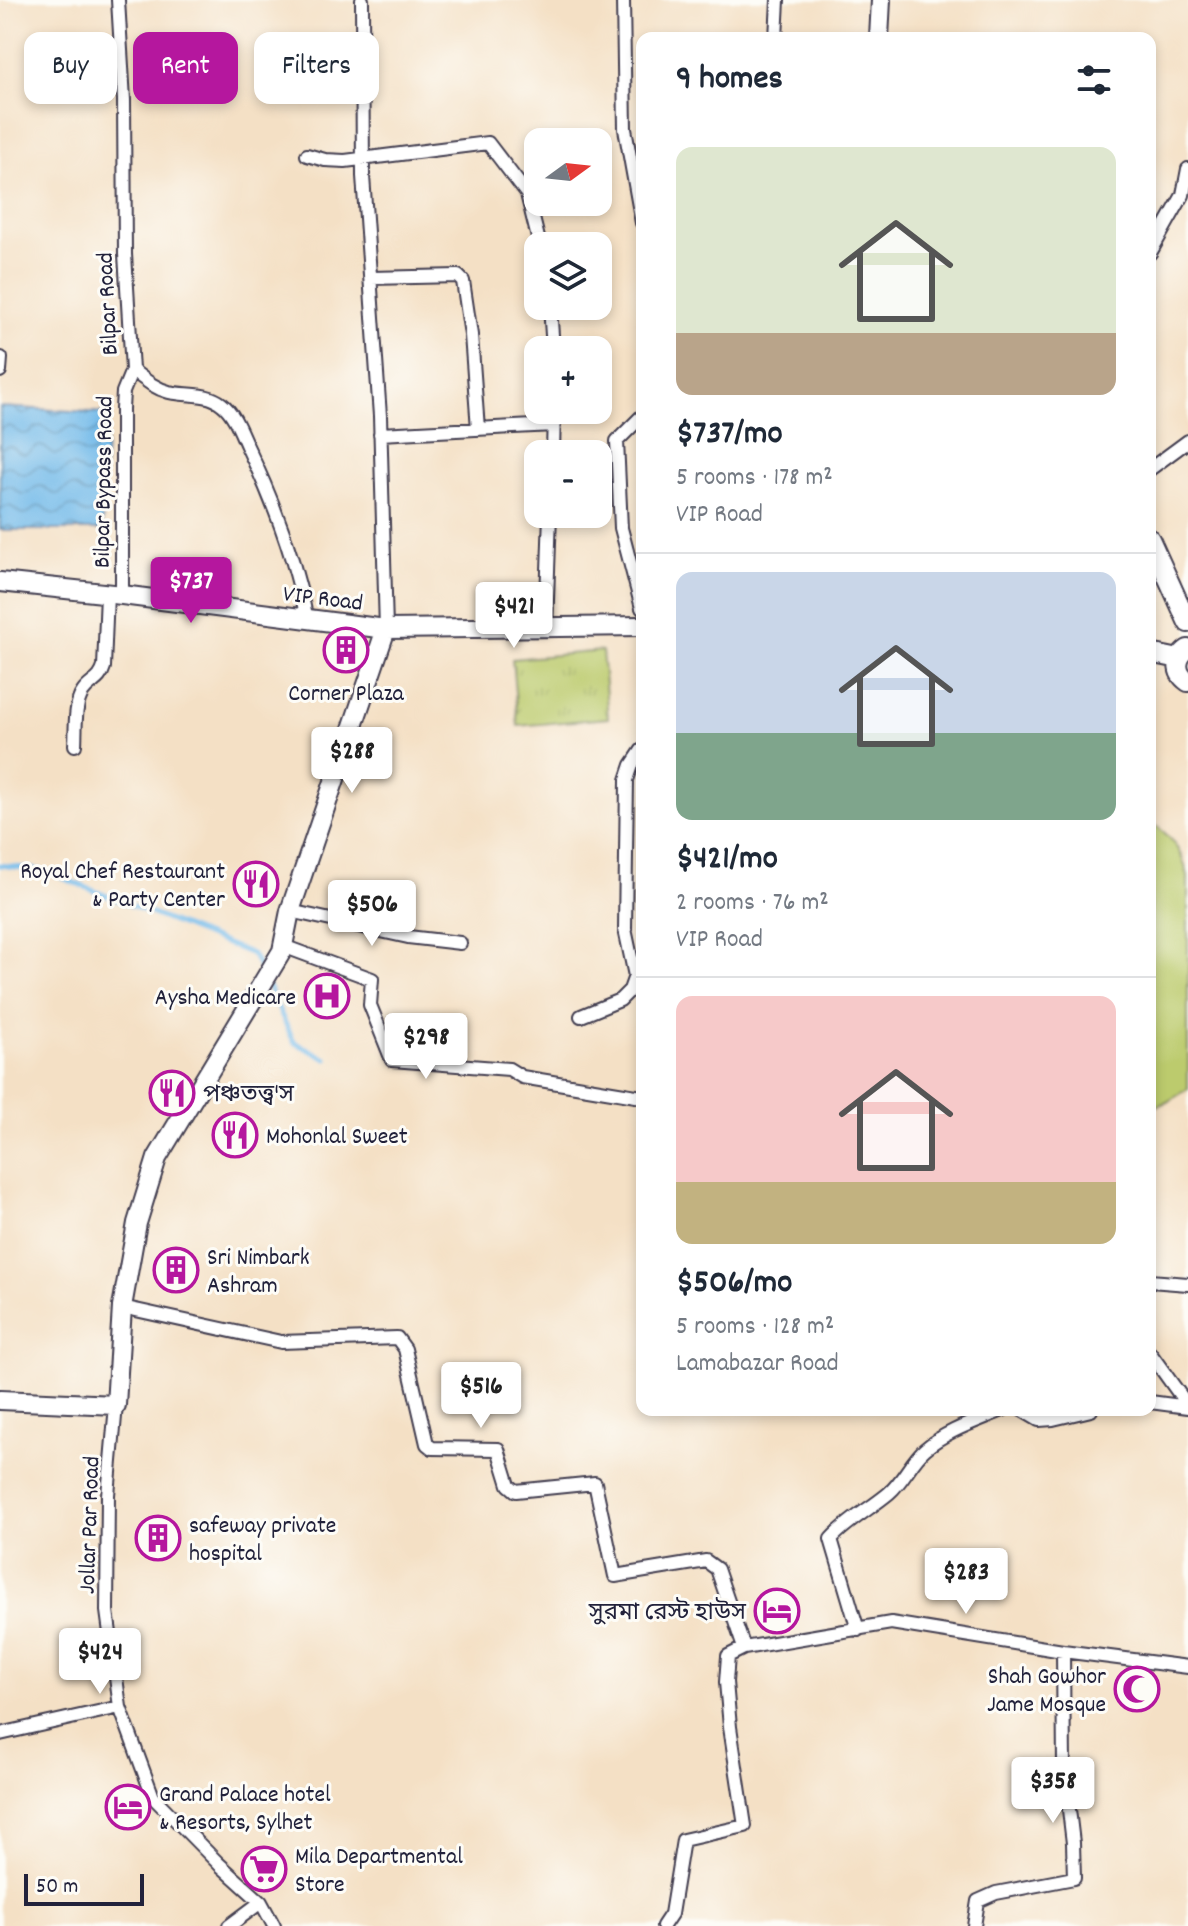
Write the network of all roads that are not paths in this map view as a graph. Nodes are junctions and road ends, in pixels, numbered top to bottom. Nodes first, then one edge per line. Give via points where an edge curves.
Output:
1 (118, 0) edge
2 (362, 0) edge
3 (623, 0) edge
4 (778, 0) edge
5 (881, 0) edge
6 (776, 32) edge
7 (879, 32) edge
8 (307, 155) dead end
9 (362, 159) junction
10 (1188, 169) edge
11 (636, 190) edge
12 (536, 232) edge
13 (1156, 242) edge
14 (371, 278) junction
15 (132, 370) junction
16 (636, 422) edge
17 (554, 425) joint
18 (478, 429) junction
19 (380, 434) junction
20 (553, 440) edge
21 (1188, 441) edge
22 (1156, 465) edge
23 (550, 528) edge
24 (1156, 552) edge
25 (0, 582) edge
26 (636, 585) edge
27 (114, 594) junction
28 (307, 620) junction
29 (1188, 623) edge
30 (636, 626) edge
31 (546, 628) junction
32 (386, 629) junction
33 (1156, 653) edge
34 (1183, 654) edge
35 (1188, 682) edge
36 (75, 745) dead end
37 (636, 759) edge
38 (290, 911) junction
39 (460, 943) dead end
40 (282, 949) junction
41 (581, 1016) dead end
42 (636, 1096) edge
43 (1156, 1281) edge
44 (1188, 1284) edge
45 (122, 1307) junction
46 (1156, 1361) edge
47 (0, 1400) edge
48 (1156, 1403) edge
49 (116, 1405) junction
50 (1188, 1406) edge
51 (989, 1416) edge
52 (1032, 1416) edge
53 (1066, 1416) edge
54 (858, 1630) junction
55 (744, 1648) junction
56 (1063, 1651) junction
57 (1188, 1667) edge
58 (120, 1707) junction
59 (0, 1734) edge
60 (261, 1902) junction
61 (229, 1926) edge
62 (274, 1926) edge
63 (663, 1926) edge
64 (974, 1926) edge

1 - 15 street, Bilpar Road
2 - 9 street
3 - 11 street via 625,129
4 - 6 street
5 - 7 street
8 - 9 street
9 - 12 street via 488,143 527,194
9 - 14 street
10 - 13 street via 1183,195
14 - 18 street via 458,276 463,281
14 - 19 street
15 - 27 street, Bilpar Bypass Road via 123,392
15 - 28 street, Bilpar Road via 153,386 213,399 229,411 285,534
16 - 26 street via 617,441 621,528
17 - 18 street
17 - 20 street
18 - 19 street
19 - 32 street
21 - 22 street
23 - 31 street
24 - 29 street
25 - 27 street, VIP Road
27 - 28 street, VIP Road
27 - 36 street, Bilpar Bypass Road via 102,676 80,699
28 - 32 street, VIP Road
30 - 31 street, VIP Road
31 - 32 street, VIP Road
32 - 38 street
33 - 34 street
34 - 35 street via 1178,670
37 - 41 street via 627,780 625,929 635,976 620,1000
38 - 39 street
38 - 40 street
40 - 42 street via 372,979 370,1005 392,1060 509,1069 522,1077
40 - 45 street via 157,1158 137,1223
43 - 44 street
45 - 49 street
45 - 55 street via 281,1342 397,1338 405,1349 427,1444 498,1449 509,1485 516,1491 595,1483 615,1576 706,1561 717,1569
46 - 50 street
47 - 49 street
48 - 50 street
49 - 58 street, Jollar Par Road via 108,1495 107,1611
51 - 54 street via 924,1450 898,1485 831,1539
52 - 53 street
54 - 55 street
54 - 56 street via 891,1623
55 - 63 street via 728,1656 726,1682 745,1826 683,1840 671,1914
56 - 57 street
56 - 64 street via 1064,1768 1074,1878 978,1901
58 - 59 street
58 - 60 street, Jollar Par Road via 153,1797
60 - 61 street
60 - 62 street, Jollar Par Road

